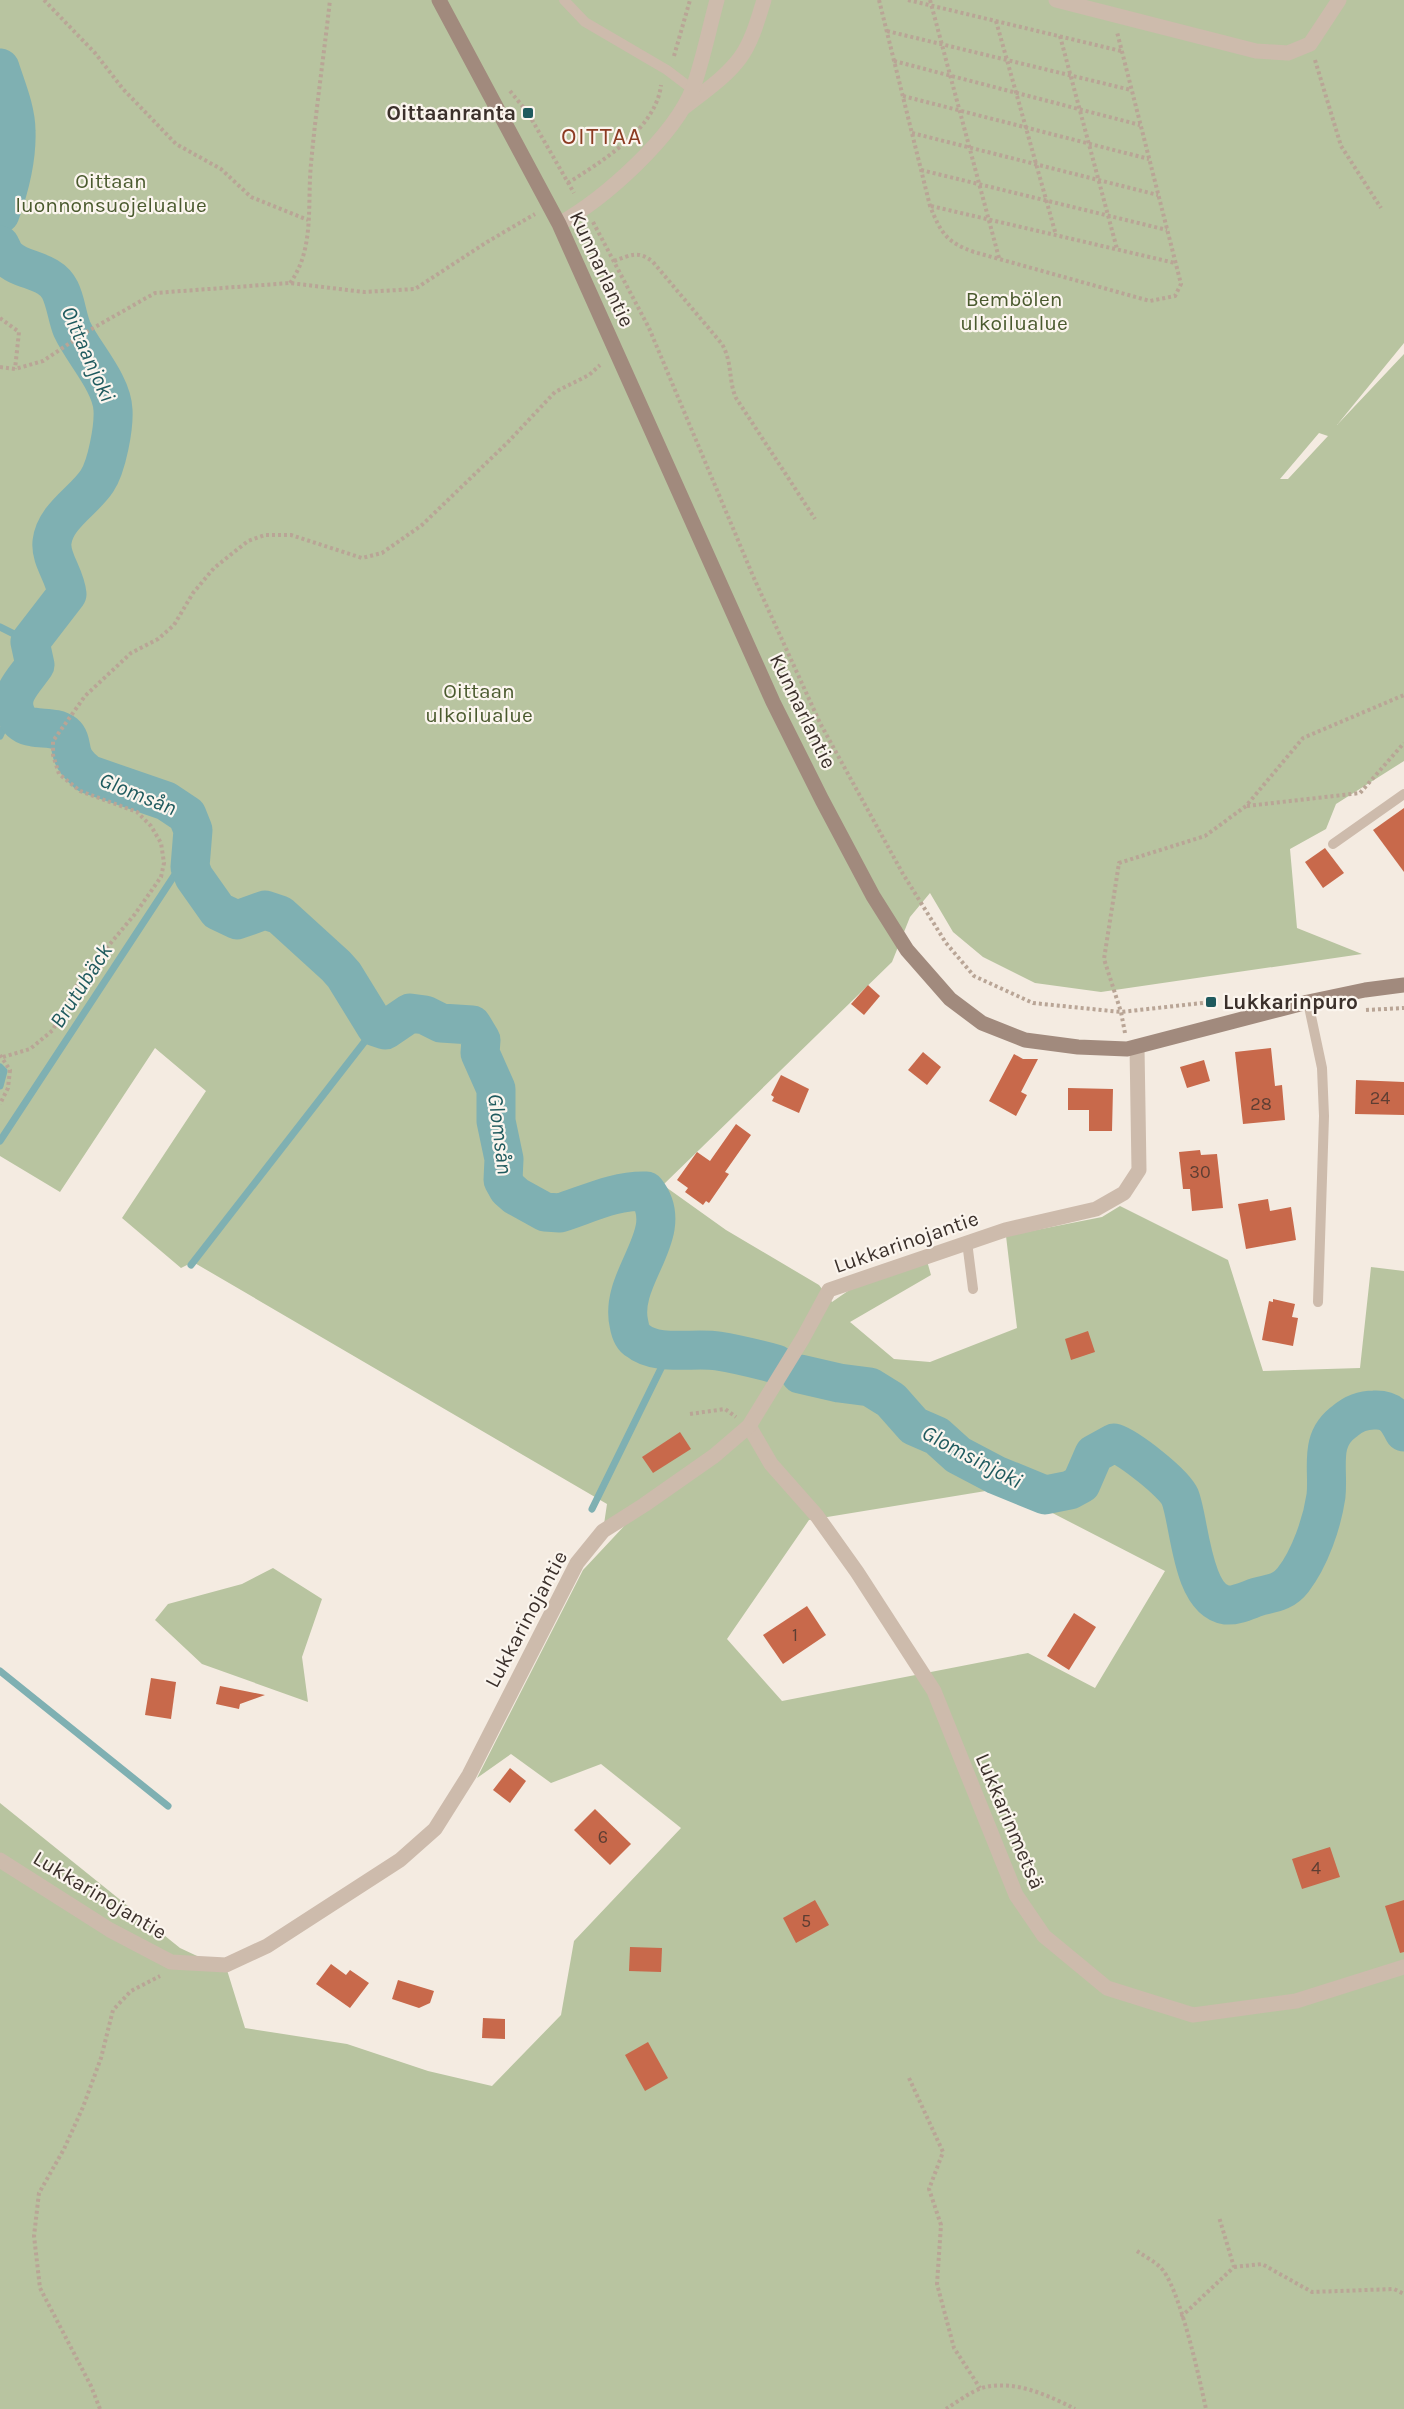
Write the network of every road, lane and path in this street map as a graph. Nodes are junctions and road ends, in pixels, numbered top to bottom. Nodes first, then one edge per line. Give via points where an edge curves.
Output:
1 (44, 0) edge
2 (330, 0) edge
3 (439, 0) edge
4 (564, 0) edge
5 (690, 0) edge
6 (717, 0) edge
7 (764, 0) edge
8 (879, 0) edge
9 (908, 0) edge
10 (930, 0) edge
11 (1056, 0) edge
12 (1339, 0) edge
13 (932, 6) junction
14 (1112, 14) junction
15 (996, 21) junction
16 (887, 31) junction
17 (1060, 36) junction
18 (942, 44) junction
19 (1310, 44) junction
20 (1121, 51) junction
21 (1006, 60) junction
22 (894, 61) junction
23 (667, 70) junction
24 (951, 75) junction
25 (1071, 75) junction
26 (506, 86) dead end
27 (692, 89) junction
28 (1131, 90) junction
29 (1017, 93) junction
30 (903, 96) junction
31 (682, 110) junction
32 (961, 110) junction
33 (1080, 110) junction
34 (1140, 125) junction
35 (1026, 128) junction
36 (912, 133) junction
37 (1090, 144) junction
38 (970, 147) junction
39 (1149, 159) junction
40 (1036, 164) junction
41 (921, 170) junction
42 (1100, 180) junction
43 (568, 183) junction
44 (980, 184) junction
45 (1158, 195) junction
46 (1046, 200) junction
47 (550, 206) junction
48 (930, 206) junction
49 (1381, 208) dead end
50 (586, 209) junction
51 (1109, 216) junction
52 (989, 219) junction
53 (308, 220) junction
54 (560, 224) junction
55 (1167, 230) junction
56 (1056, 235) junction
57 (1117, 249) junction
58 (999, 258) junction
59 (614, 261) junction
60 (1175, 263) junction
61 (290, 283) junction
62 (0, 318) edge
63 (600, 365) dead end
64 (0, 367) edge
65 (15, 369) junction
66 (815, 519) dead end
67 (1404, 695) edge
68 (1404, 743) edge
69 (1404, 794) edge
70 (1246, 806) junction
71 (1333, 844) dead end
72 (1404, 985) edge
73 (1211, 1002) dead end
74 (1308, 1002) junction
75 (1404, 1008) edge
76 (1372, 1010) dead end
77 (1121, 1012) junction
78 (1137, 1047) junction
79 (1, 1056) edge
80 (0, 1104) edge
81 (967, 1242) junction
82 (973, 1289) dead end
83 (1318, 1302) dead end
84 (690, 1414) dead end
85 (749, 1426) junction
86 (0, 1860) edge
87 (179, 1963) junction
88 (1404, 1967) edge
89 (909, 2078) dead end
90 (1219, 2217) dead end
91 (1137, 2251) dead end
92 (1234, 2267) junction
93 (1404, 2294) edge
94 (1181, 2318) junction
95 (980, 2388) junction
96 (100, 2409) edge
97 (946, 2409) edge
98 (1075, 2409) edge
99 (1206, 2409) edge

1 - 53 path via 176,144 221,169 250,198
2 - 53 path
3 - 47 main road, Kunnarlantie
4 - 23 lane via 585,22
5 - 23 path
6 - 27 street
7 - 31 street via 741,57
8 - 16 path
9 - 13 path
10 - 13 path
11 - 14 street
12 - 19 street
13 - 15 path
13 - 18 path
14 - 19 street via 1256,51 1288,53
14 - 20 path
15 - 17 path
15 - 21 path
16 - 18 path
16 - 22 path
17 - 20 path
17 - 25 path
18 - 21 path
18 - 24 path
19 - 49 path via 1341,146
20 - 28 path
21 - 25 path
21 - 29 path
22 - 24 path
22 - 30 path
23 - 27 lane
23 - 43 path via 660,96 646,119 624,144
24 - 29 path
24 - 32 path
25 - 28 path
25 - 33 path
26 - 43 path via 528,114
27 - 31 street
28 - 34 path
29 - 33 path
29 - 35 path
30 - 32 path
30 - 36 path
31 - 50 street via 625,176
32 - 35 path
32 - 38 path
33 - 34 path
33 - 37 path
34 - 39 path
35 - 37 path
35 - 40 path
36 - 38 path
36 - 41 path
37 - 39 path
37 - 42 path
38 - 40 path
38 - 44 path
39 - 45 path
40 - 42 path
40 - 46 path
41 - 44 path
41 - 48 path
42 - 45 path
42 - 51 path
43 - 50 path
44 - 46 path
44 - 52 path
45 - 55 path
46 - 51 path
46 - 56 path
47 - 54 main road, Kunnarlantie
47 - 61 path via 415,289 364,291
48 - 52 path
48 - 58 path via 951,242
50 - 54 street
50 - 59 path
51 - 55 path
51 - 57 path
52 - 56 path
52 - 58 path
53 - 61 path via 300,269
54 - 78 main road, Kunnarlantie via 773,702 873,896 907,950 950,999 982,1023 1025,1040 1078,1047
55 - 60 path
56 - 57 path
57 - 60 path
58 - 60 path via 1150,301 1175,296 1179,290
59 - 66 path via 634,254 645,255 722,344 736,398
59 - 77 path via 649,328 753,576 820,723 903,874 946,943 974,976 1033,1003
61 - 65 path via 155,293 44,361
62 - 65 path via 19,332
63 - 79 path via 555,392 422,525 382,553 362,558 291,535 265,535 248,541 214,568 174,625 158,639 131,653 85,696 53,741 59,774 80,791 137,812 151,826 164,863 161,877 84,975 53,1030 30,1049
64 - 65 path
67 - 70 path via 1303,738
68 - 70 path via 1360,793
69 - 71 lane
70 - 77 path via 1205,836 1119,863 1104,959
72 - 74 main road, Kunnarlantie
73 - 77 path
74 - 78 main road, Kunnarlantie
74 - 83 lane via 1322,1068 1324,1116
75 - 76 path
78 - 81 street, Lukkarinojantie via 1139,1170 1124,1192 1096,1209
79 - 80 path via 10,1070 8,1088
81 - 82 lane
81 - 85 street, Lukkarinojantie via 829,1290
84 - 85 path via 725,1409
85 - 87 street, Lukkarinojantie via 714,1456 603,1531 578,1563 469,1774 435,1829 399,1860 267,1946 226,1965
85 - 88 street, Lukkarinmetsä via 771,1464 817,1516 857,1572 934,1691 1016,1895 1044,1936 1107,1988 1193,2015 1296,2001
86 - 87 street, Lukkarinojantie via 110,1930
87 - 96 path via 131,1992 113,2010 83,2107 39,2193 34,2236 40,2288
89 - 95 path via 944,2152 929,2189 941,2225 937,2284 954,2348
90 - 92 path
91 - 94 path via 1161,2268 1173,2288
92 - 93 path via 1262,2264 1312,2292 1394,2289
92 - 94 path
94 - 99 path
95 - 97 path
95 - 98 path via 1002,2385 1049,2396

